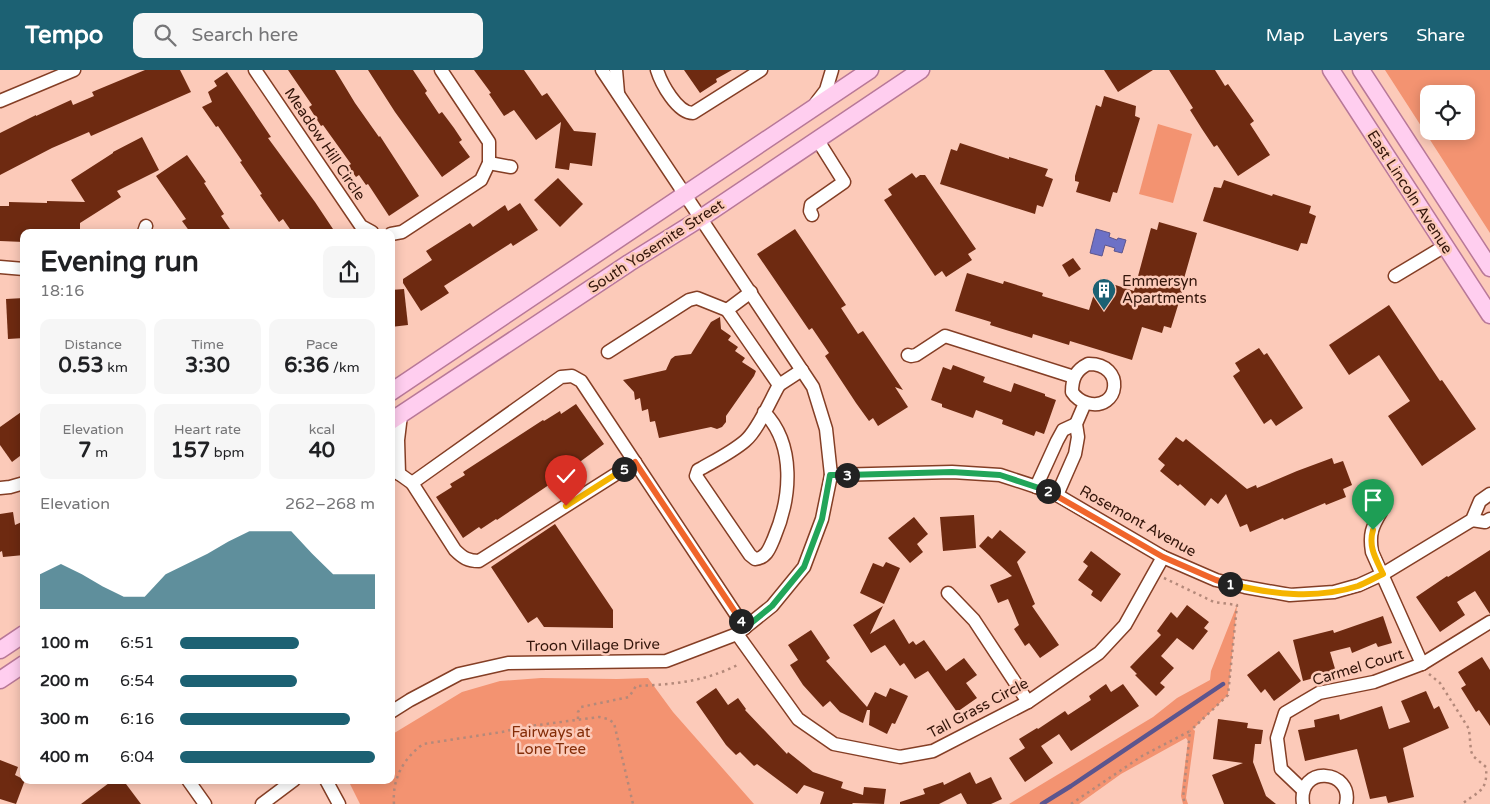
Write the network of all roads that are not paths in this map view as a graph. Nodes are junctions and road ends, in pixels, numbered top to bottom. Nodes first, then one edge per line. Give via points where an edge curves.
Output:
1 (74, 70) edge
2 (255, 70) edge
3 (441, 70) edge
4 (602, 70) edge
5 (616, 70) edge
6 (657, 70) edge
7 (761, 70) edge
8 (832, 70) edge
9 (870, 70) edge
10 (922, 70) edge
11 (1331, 70) edge
12 (1361, 70) edge
13 (1371, 70) edge
14 (1377, 94) junction
15 (618, 95) junction
16 (0, 101) edge
17 (811, 109) junction
18 (817, 139) junction
19 (489, 163) junction
20 (511, 167) dead end
21 (685, 193) junction
22 (812, 215) dead end
23 (701, 218) junction
24 (366, 229) edge
25 (395, 233) edge
26 (1445, 246) junction
27 (0, 267) edge
28 (1490, 268) edge
29 (20, 269) edge
30 (1395, 276) dead end
31 (751, 292) junction
32 (727, 310) junction
33 (1490, 315) edge
34 (608, 352) dead end
35 (908, 355) dead end
36 (802, 370) junction
37 (1074, 377) junction
38 (779, 385) junction
39 (395, 389) edge
40 (1085, 403) junction
41 (764, 412) junction
42 (396, 418) edge
43 (1076, 424) junction
44 (635, 462) junction
45 (395, 471) edge
46 (830, 475) junction
47 (20, 484) edge
48 (412, 484) junction
49 (1036, 487) junction
50 (0, 488) edge
51 (1490, 494) edge
52 (1057, 495) junction
53 (1381, 512) dead end
54 (1490, 519) edge
55 (1472, 520) junction
56 (1163, 557) junction
57 (1383, 574) junction
58 (948, 593) dead end
59 (1490, 622) edge
60 (741, 631) junction
61 (20, 637) edge
62 (0, 650) edge
63 (1422, 664) junction
64 (20, 667) edge
65 (0, 680) edge
66 (1028, 702) junction
67 (395, 709) edge
68 (191, 784) edge
69 (289, 784) edge
70 (328, 784) edge
71 (1304, 790) junction
72 (205, 804) edge
73 (262, 804) edge
74 (339, 804) edge
75 (1303, 804) edge
76 (1346, 804) edge

1 - 16 street
2 - 24 street, Meadow Hill Circle via 361,226
3 - 19 street via 489,142
4 - 15 street, Troon Village Drive
5 - 15 street
6 - 7 street via 678,107 692,113
8 - 17 street via 826,90
9 - 17 main road, South Yosemite Street
10 - 18 main road, South Yosemite Street
11 - 26 main road, East Lincoln Avenue
12 - 14 main road, East Lincoln Avenue
13 - 14 main road
14 - 28 main road, East Lincoln Avenue
15 - 21 street, Troon Village Drive
17 - 21 main road, South Yosemite Street
18 - 22 street via 844,182 811,206
18 - 23 main road, South Yosemite Street
19 - 20 street
19 - 25 street via 480,180 402,232
21 - 23 street, Troon Village Drive
21 - 39 main road, South Yosemite Street
23 - 31 street, Troon Village Drive
23 - 42 main road, South Yosemite Street
26 - 30 street
26 - 33 main road, East Lincoln Avenue
27 - 29 street
31 - 32 street
31 - 36 street, Troon Village Drive
32 - 34 street via 697,298 689,300
32 - 38 street
35 - 37 street via 916,355 945,336
36 - 38 street
36 - 46 street, Troon Village Drive via 813,386 826,429
37 - 40 street via 1072,392
37 - 40 street via 1088,364 1103,366 1113,375 1115,389 1106,401
38 - 41 street
40 - 43 street
41 - 41 street via 746,441 698,470 696,476 755,559 760,559 770,550 781,524 788,476 779,433
42 - 45 street
43 - 49 street via 1063,430
43 - 52 street via 1075,454
44 - 48 street via 480,561 463,558 455,550
44 - 48 street, Tall Grass Circle via 580,381 572,376 561,377
44 - 60 street, Tall Grass Circle
45 - 48 street
46 - 49 street, Rosemont Avenue via 952,472 1000,475
46 - 60 street, Troon Village Drive via 822,519 804,567 772,606
47 - 50 street
49 - 52 street, Rosemont Avenue
51 - 55 street via 1480,501
52 - 56 street, Rosemont Avenue
53 - 57 street via 1370,539 1372,552
54 - 55 street, Rosemont Avenue via 1485,522
55 - 57 street, Rosemont Avenue
56 - 57 street, Rosemont Avenue via 1216,580 1290,595 1334,592 1358,586
56 - 66 street, Tall Grass Circle via 1125,625 1099,653
57 - 63 street
58 - 66 street via 974,620
59 - 63 street, Carmel Court
60 - 66 street, Tall Grass Circle via 798,719 834,744 900,757 933,751
60 - 67 street, Troon Village Drive via 666,661 508,662 459,674
61 - 62 main road
63 - 71 street, Carmel Court via 1374,682 1320,693 1286,713 1277,738 1281,769
64 - 65 main road
68 - 72 street
69 - 73 street
70 - 74 street
71 - 75 street
71 - 76 street via 1312,779 1326,775 1333,777 1344,786

